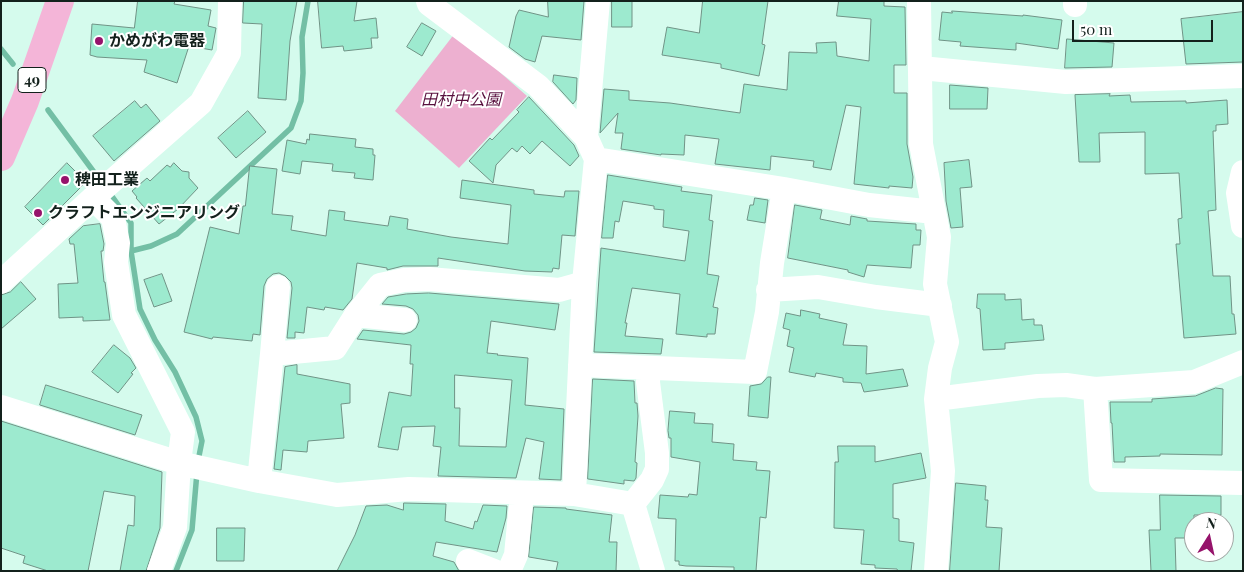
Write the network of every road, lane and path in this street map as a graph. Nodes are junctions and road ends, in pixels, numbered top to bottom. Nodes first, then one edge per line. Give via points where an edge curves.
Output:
1 (60, 1) edge
2 (230, 1) edge
3 (428, 1) edge
4 (598, 1) edge
5 (919, 1) edge
6 (921, 68) junction
7 (1243, 76) edge
8 (586, 138) junction
9 (1, 157) edge
10 (596, 159) junction
11 (1243, 172) edge
12 (784, 189) junction
13 (93, 198) junction
14 (934, 212) junction
15 (1243, 226) edge
16 (1, 282) edge
17 (584, 282) junction
18 (278, 287) dead end
19 (768, 290) junction
20 (940, 304) junction
21 (356, 315) junction
22 (405, 320) dead end
23 (272, 354) junction
24 (1243, 362) edge
25 (580, 364) junction
26 (649, 368) junction
27 (1095, 389) junction
28 (936, 399) junction
29 (1, 407) edge
30 (190, 465) junction
31 (259, 481) junction
32 (1242, 483) edge
33 (522, 493) junction
34 (574, 494) junction
35 (633, 504) junction
36 (468, 561) dead end
37 (159, 571) edge
38 (494, 571) edge
39 (509, 571) edge
40 (653, 571) edge
41 (936, 571) edge

1 - 9 main road, 49 via 25,101
2 - 13 street via 229,53 201,103
3 - 8 street via 538,86
4 - 8 street
5 - 6 street
6 - 7 street via 1066,82
6 - 14 street via 921,144
8 - 10 street
10 - 12 street
10 - 17 street
11 - 15 street via 1238,193
12 - 14 street via 869,205
12 - 19 street
13 - 16 street
13 - 30 street via 112,218 118,244 116,262 124,315 183,432
14 - 20 street via 939,237 935,284
17 - 21 street via 559,290 429,279 404,280 380,285
17 - 25 street
18 - 23 street
19 - 20 street via 818,286 876,298
19 - 26 street via 755,372
20 - 28 street via 947,342
21 - 22 street
21 - 23 street via 335,348
23 - 31 street
24 - 27 street via 1194,382
25 - 26 street
25 - 34 street
26 - 35 street via 657,469
27 - 28 street via 1038,386
27 - 32 street via 1101,480
28 - 41 street via 943,471
29 - 30 street
30 - 31 street
30 - 37 street via 175,526
31 - 33 street via 337,495 409,489
33 - 34 street
33 - 39 street via 516,555
34 - 35 street
35 - 40 street
36 - 38 street

